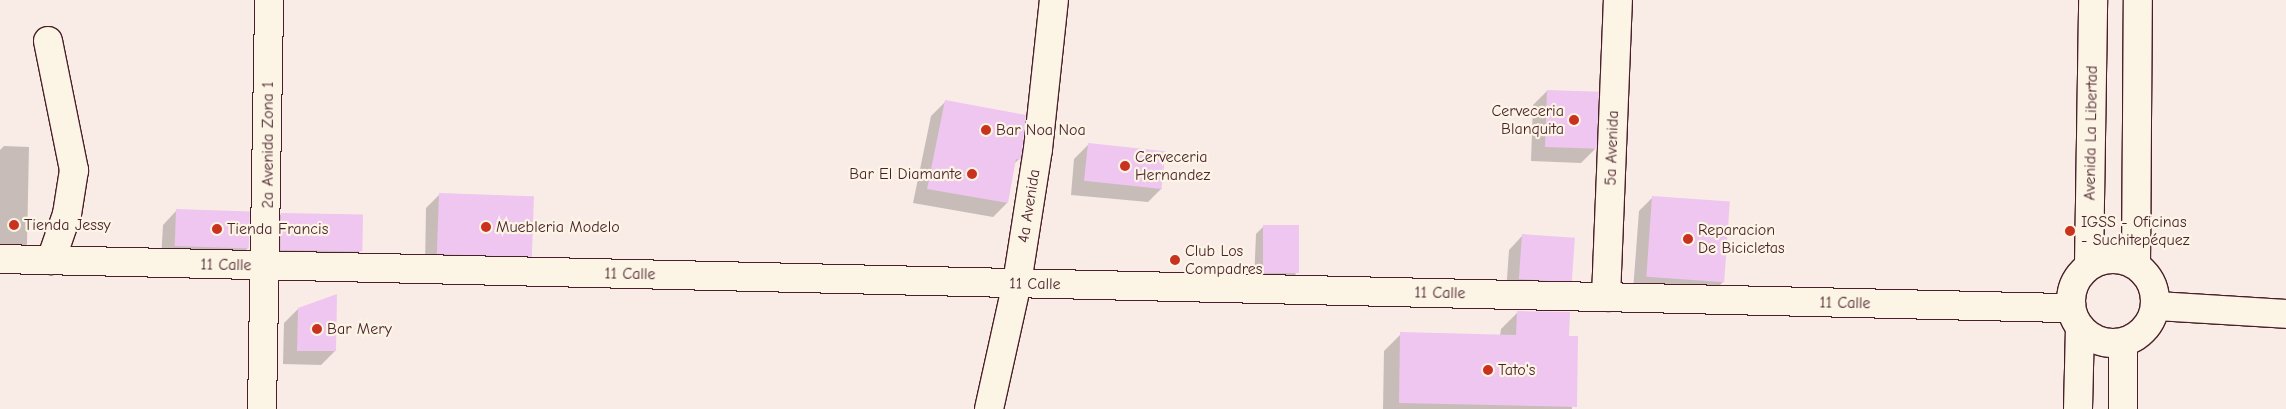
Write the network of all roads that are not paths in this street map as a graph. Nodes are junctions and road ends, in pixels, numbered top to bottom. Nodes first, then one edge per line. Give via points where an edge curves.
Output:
1 (269, 0) edge
2 (1054, 0) edge
3 (1618, 0) edge
4 (2093, 0) edge
5 (2138, 0) edge
6 (48, 41) dead end
7 (0, 259) edge
8 (51, 260) junction
9 (2136, 264) junction
10 (2089, 265) junction
11 (267, 266) junction
12 (1016, 283) junction
13 (1606, 297) junction
14 (2157, 306) junction
15 (2286, 314) edge
16 (2076, 319) junction
17 (2123, 343) junction
18 (262, 409) edge
19 (989, 409) edge
20 (2078, 409) edge
21 (2123, 409) edge

1 - 11 street, 2a Avenida Zona 1
2 - 12 street, 4a Avenida via 1038,149
3 - 13 street, 5a Avenida
4 - 10 street, Avenida La Libertad
5 - 9 street
6 - 8 street via 74,170 67,214
7 - 8 street, 11 Calle
8 - 11 street, 11 Calle
9 - 10 street via 2113,257
9 - 14 street via 2153,282
10 - 16 street via 2073,284
11 - 12 street, 11 Calle
11 - 18 street, 2a Avenida Zona 1
12 - 13 street, 11 Calle
12 - 19 street, 4a Avenida
13 - 16 street, 11 Calle
14 - 15 street
14 - 17 street via 2146,330
16 - 17 street via 2100,343
16 - 20 street
17 - 21 street

